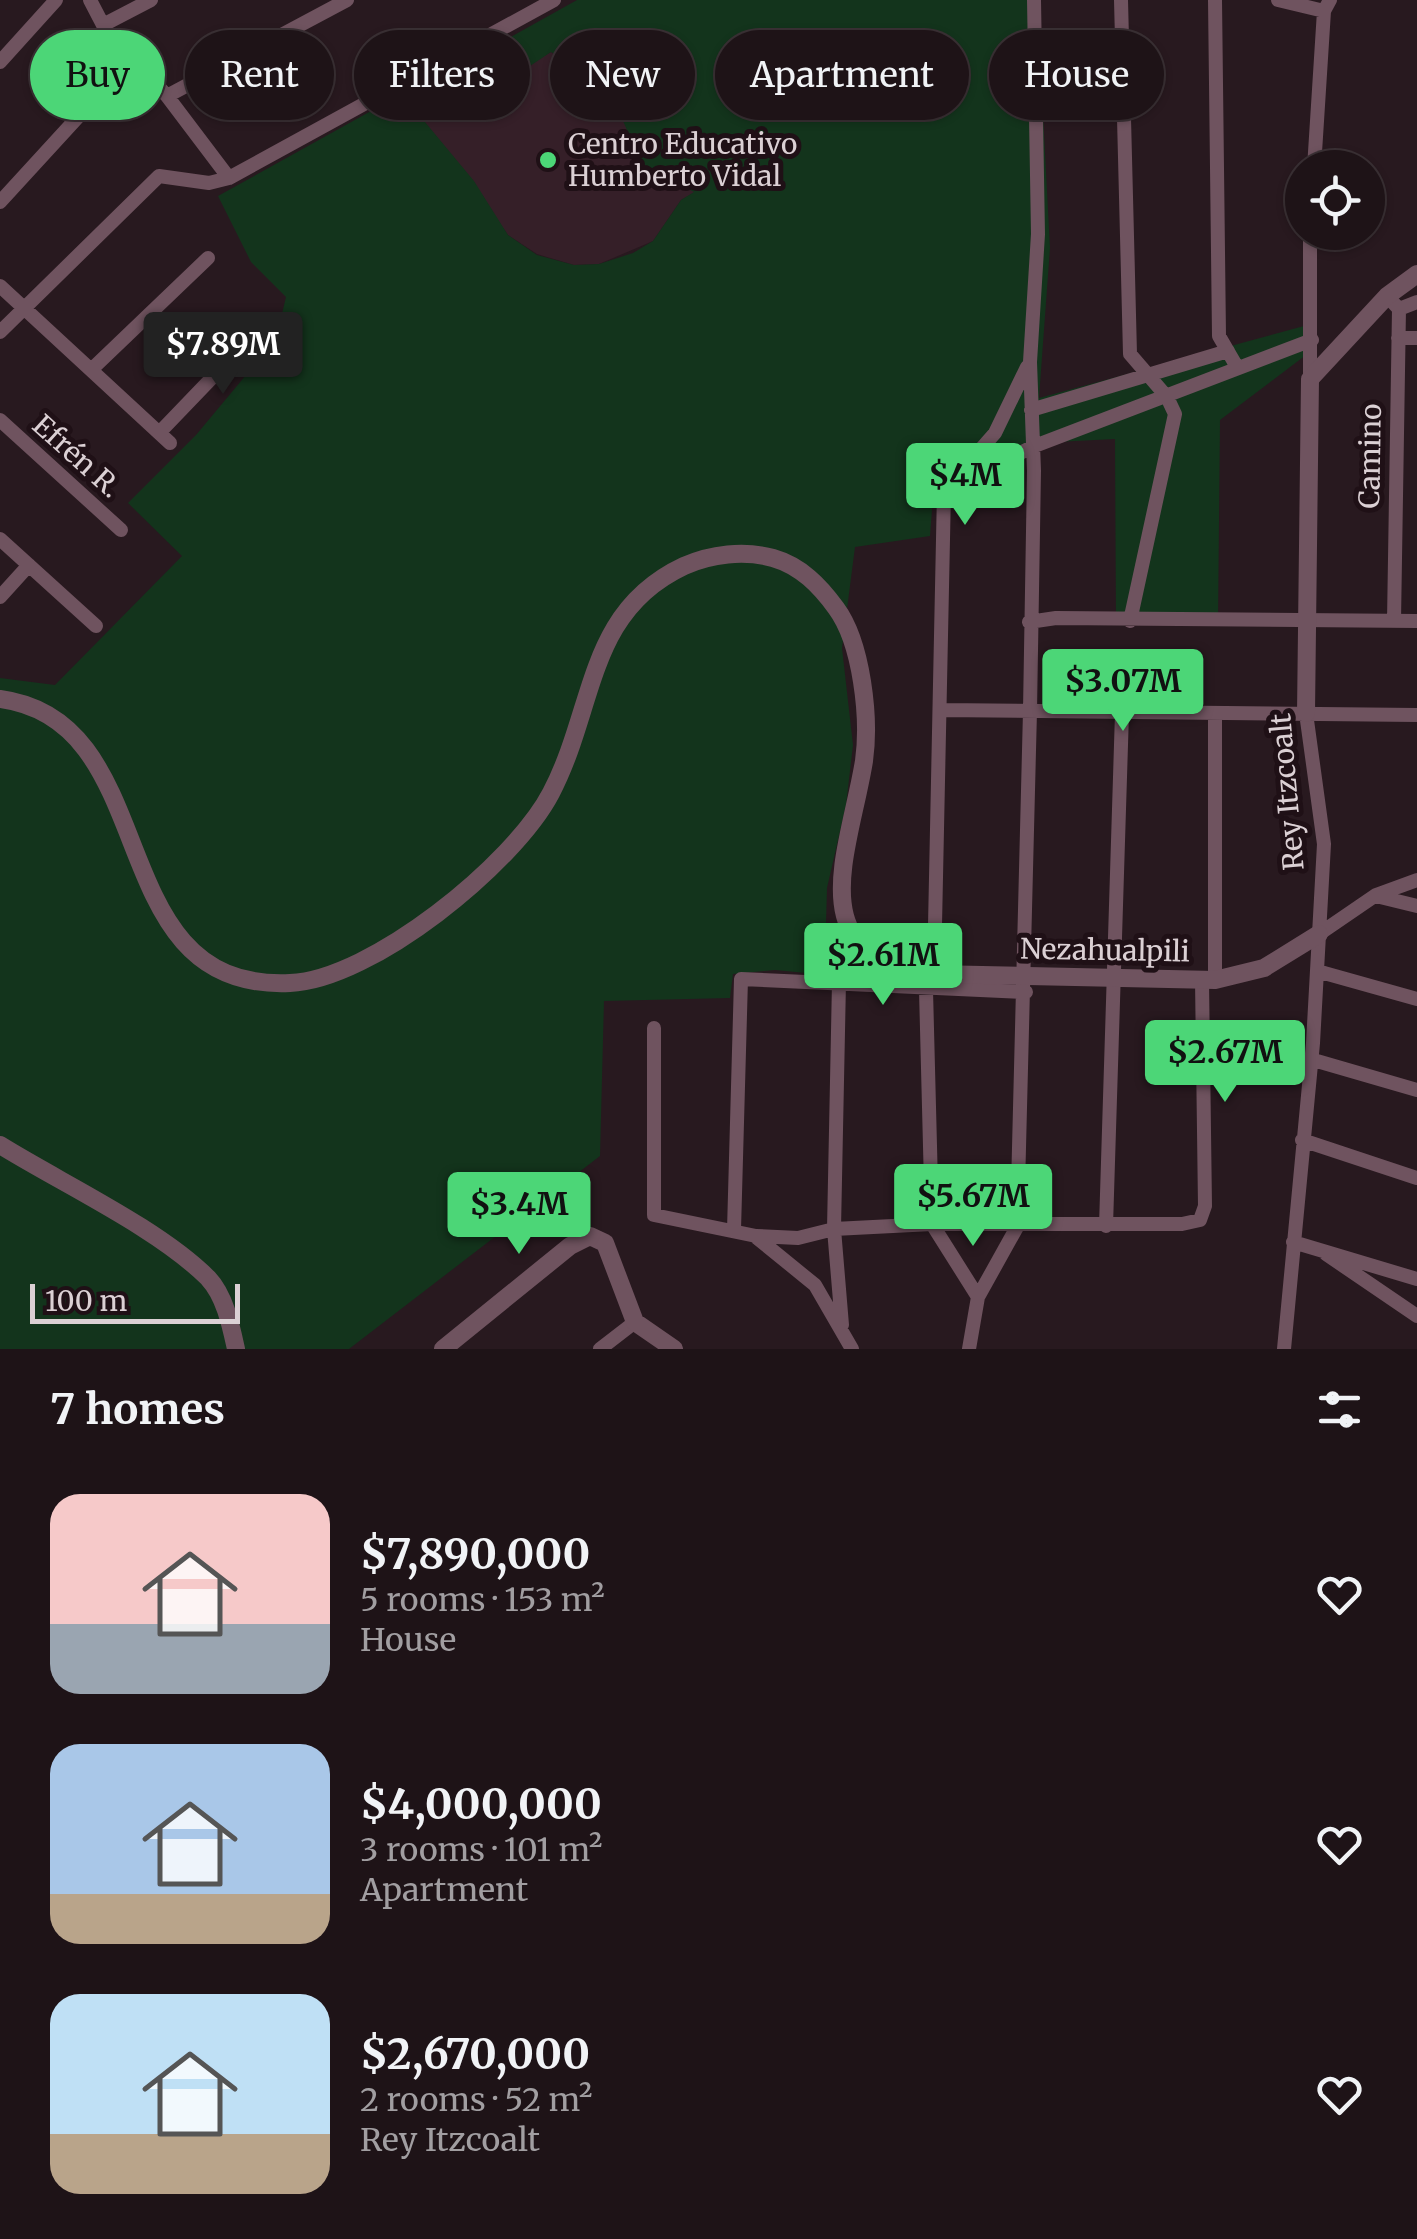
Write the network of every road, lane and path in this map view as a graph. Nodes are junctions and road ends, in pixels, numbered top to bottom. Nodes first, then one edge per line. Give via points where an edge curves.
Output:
1 (56, 0) edge
2 (90, 0) edge
3 (152, 0) edge
4 (347, 0) edge
5 (554, 0) edge
6 (1034, 0) edge
7 (1121, 0) edge
8 (1216, 0) edge
9 (1278, 0) edge
10 (1327, 5) edge
11 (103, 24) junction
12 (108, 30) edge
13 (0, 62) edge
14 (166, 96) joint
15 (75, 120) edge
16 (1315, 150) edge
17 (229, 178) junction
18 (0, 202) edge
19 (1310, 250) edge
20 (208, 258) dead end
21 (1417, 274) edge
22 (0, 286) edge
23 (1393, 302) junction
24 (1417, 302) edge
25 (23, 308) junction
26 (0, 332) edge
27 (256, 332) dead end
28 (1398, 338) junction
29 (1417, 338) edge
30 (1312, 340) junction
31 (1228, 351) junction
32 (1030, 362) junction
33 (1237, 368) junction
34 (91, 370) junction
35 (1146, 374) junction
36 (1310, 378) junction
37 (1167, 398) junction
38 (1031, 410) junction
39 (0, 420) edge
40 (1032, 447) junction
41 (944, 492) junction
42 (121, 530) dead end
43 (0, 538) edge
44 (29, 565) junction
45 (0, 597) edge
46 (1394, 620) junction
47 (1130, 621) junction
48 (1305, 621) junction
49 (1417, 621) edge
50 (1029, 622) junction
51 (96, 626) dead end
52 (0, 699) edge
53 (940, 710) junction
54 (1030, 711) junction
55 (1122, 712) junction
56 (1214, 713) junction
57 (1306, 713) junction
58 (1417, 715) edge
59 (1417, 880) edge
60 (1376, 895) junction
61 (1417, 906) edge
62 (1319, 934) junction
63 (1317, 971) junction
64 (1115, 976) junction
65 (1208, 980) junction
66 (839, 982) junction
67 (930, 982) junction
68 (1026, 984) junction
69 (1417, 999) edge
70 (654, 1028) dead end
71 (1310, 1058) junction
72 (1417, 1090) edge
73 (1302, 1140) junction
74 (0, 1144) edge
75 (1417, 1178) edge
76 (932, 1224) junction
77 (1106, 1226) junction
78 (1017, 1227) junction
79 (734, 1230) junction
80 (834, 1230) junction
81 (756, 1236) junction
82 (1294, 1242) junction
83 (1322, 1250) junction
84 (1417, 1278) edge
85 (978, 1298) junction
86 (1417, 1316) edge
87 (635, 1322) junction
88 (842, 1325) junction
89 (236, 1349) edge
90 (444, 1349) edge
91 (600, 1349) edge
92 (674, 1349) edge
93 (852, 1349) edge
94 (969, 1349) edge
95 (1284, 1349) edge

1 - 13 street
2 - 11 street
3 - 11 street
4 - 14 street
5 - 17 street
6 - 32 street via 1038,234
7 - 35 street via 1130,354
8 - 31 street via 1219,336
9 - 10 street
10 - 16 street
11 - 12 street
14 - 17 street
15 - 18 street
17 - 25 street via 208,183 159,176
19 - 30 street
20 - 34 street
21 - 23 street
22 - 25 street
23 - 24 street
23 - 28 street, Camino
23 - 36 street
25 - 26 street
25 - 34 street
27 - 34 street via 164,438
28 - 29 street
28 - 46 street, Camino
30 - 33 street
30 - 36 street
31 - 33 street
31 - 35 street
32 - 38 street
32 - 41 street via 994,433
33 - 37 street
35 - 37 street
35 - 38 street
36 - 48 street, Rey Itzcoalt
37 - 40 street
37 - 47 street via 1174,414 1170,448
38 - 40 street
39 - 42 street, Efrén R.
40 - 41 street
40 - 50 street
41 - 53 street
43 - 44 street
44 - 45 street
44 - 51 street
46 - 48 street
46 - 49 street
47 - 48 street
47 - 50 street
48 - 57 street, Rey Itzcoalt
50 - 54 street
52 - 67 street, Nezahualpili via 43,710 92,753 142,876 170,928 198,958 239,977 290,984 338,972 383,948 486,876 550,796 608,636 629,602 658,578 695,561 736,553 774,558 808,574 828,597 843,618 861,673 865,754 840,889 844,917 871,958
53 - 54 street
53 - 67 street
54 - 55 street
54 - 68 street
55 - 56 street
55 - 64 street
56 - 57 street
56 - 65 street
57 - 58 street
57 - 62 street, Rey Itzcoalt via 1324,844
59 - 60 street
60 - 61 street
60 - 62 street
62 - 63 street, Rey Itzcoalt
62 - 65 street, Nezahualpili via 1264,968
63 - 69 street
63 - 71 street, Rey Itzcoalt
64 - 65 street, Nezahualpili
64 - 68 street, Nezahualpili
64 - 77 street
65 - 77 street via 1200,1220
66 - 67 street
66 - 79 street via 742,979
66 - 80 street
67 - 68 street, Nezahualpili
67 - 76 street
68 - 78 street
70 - 79 street via 654,1216
71 - 72 street
71 - 73 street, Rey Itzcoalt
73 - 75 street
73 - 82 street, Rey Itzcoalt
74 - 89 street via 210,1280 230,1318
76 - 78 street
76 - 80 street
76 - 85 street
77 - 78 street
78 - 85 street
79 - 81 street
80 - 81 street via 798,1238
80 - 88 street
81 - 88 street via 815,1285
82 - 83 street
82 - 95 street, Rey Itzcoalt
83 - 84 street
83 - 86 street
85 - 94 street
87 - 90 street via 606,1242 590,1236
87 - 91 street
87 - 92 street
88 - 93 street

